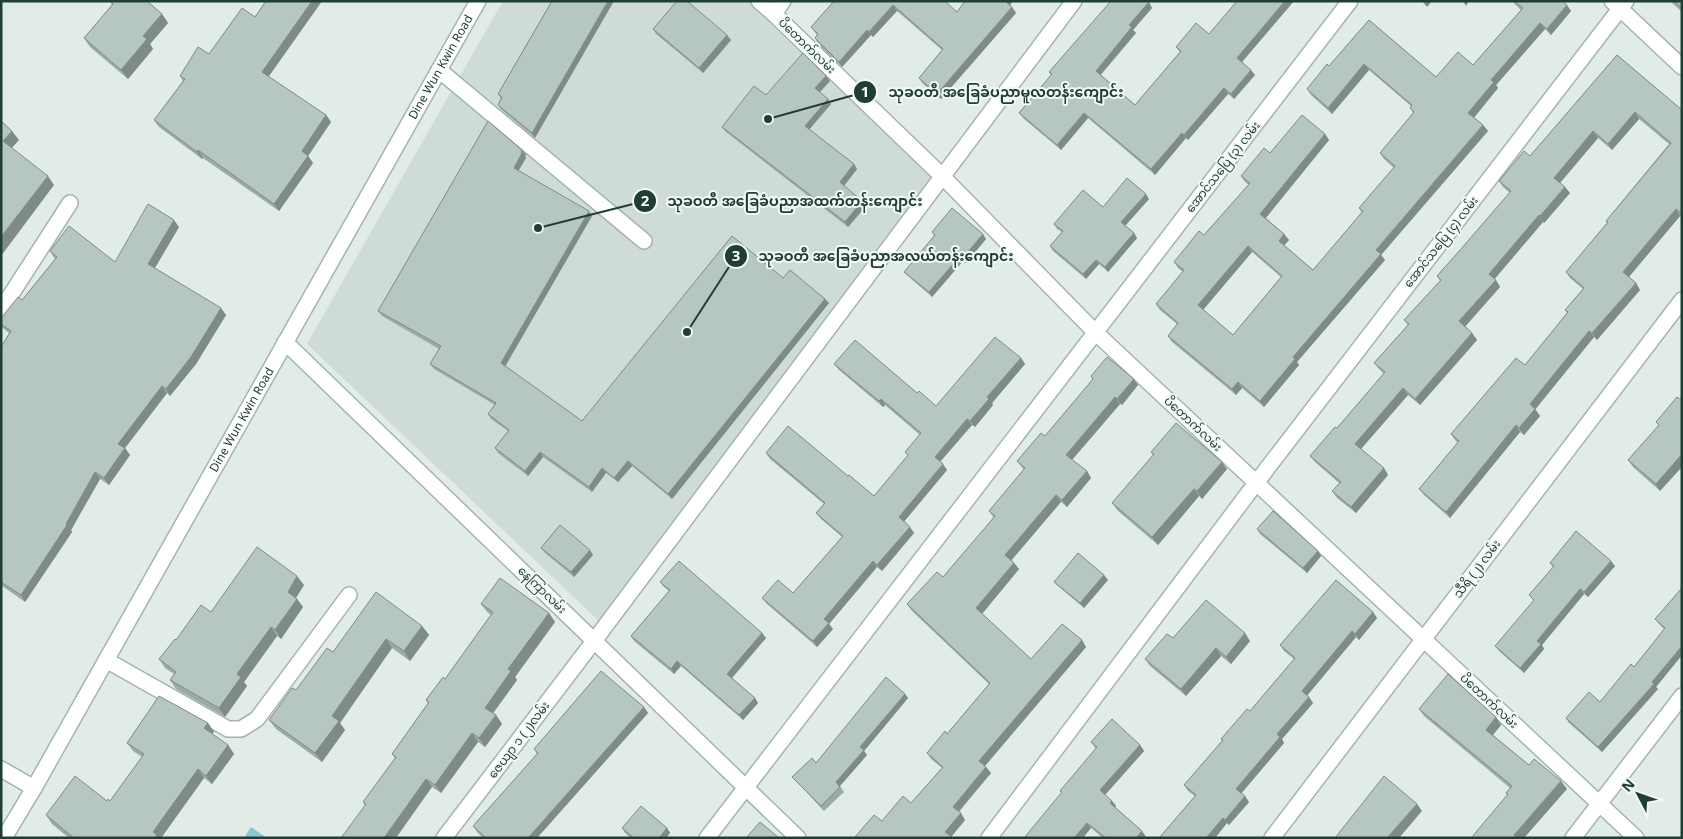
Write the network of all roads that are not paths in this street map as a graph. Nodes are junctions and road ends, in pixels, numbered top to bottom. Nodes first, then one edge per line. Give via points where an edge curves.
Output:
1 (478, 1) edge
2 (759, 1) edge
3 (783, 1) edge
4 (1074, 1) edge
5 (1350, 1) edge
6 (1619, 4) edge
7 (774, 14) junction
8 (1682, 67) edge
9 (439, 70) junction
10 (942, 176) junction
11 (70, 203) dead end
12 (644, 241) dead end
13 (1682, 300) edge
14 (1, 310) edge
15 (1095, 332) junction
16 (286, 342) junction
17 (1256, 483) junction
18 (349, 595) dead end
19 (1423, 640) junction
20 (594, 641) junction
21 (106, 660) junction
22 (1682, 696) edge
23 (1, 769) edge
24 (747, 787) junction
25 (34, 788) junction
26 (1599, 803) junction
27 (4, 838) edge
28 (444, 838) edge
29 (707, 838) edge
30 (798, 838) edge
31 (989, 838) edge
32 (1272, 838) edge
33 (1573, 838) edge
34 (1636, 838) edge

1 - 9 street, Dine Wun Kwin Road
2 - 7 street, ပိတောက်လမ်း
3 - 7 street
4 - 10 street, ဇေယျာ ၁ (၂)လမ်း
5 - 15 street, အောင်သပြေ (၃) လမ်း
6 - 8 street
6 - 17 street, အောင်သပြေ (၄) လမ်း
7 - 10 street, ပိတောက်လမ်း
9 - 12 street
9 - 16 street, Dine Wun Kwin Road
10 - 15 street, ပိတောက်လမ်း
10 - 20 street, ဇေယျာ ၁ (၂)လမ်း
11 - 14 street
13 - 19 street, သီရိ (၂) လမ်း
15 - 17 street, ပိတောက်လမ်း
15 - 24 street, အောင်သပြေ (၃) လမ်း
16 - 20 street, နေကြာလမ်း
16 - 21 street, Dine Wun Kwin Road
17 - 19 street, ပိတောက်လမ်း
17 - 31 street, အောင်သပြေ (၄) လမ်း
18 - 21 street via 257,720 241,729 228,729
19 - 26 street, ပိတောက်လမ်း
19 - 32 street, သီရိ (၂) လမ်း
20 - 24 street, နေကြာလမ်း
20 - 28 street, ဇေယျာ ၁ (၂)လမ်း
21 - 25 street, Dine Wun Kwin Road
22 - 26 street
23 - 25 street
24 - 29 street, အောင်သပြေ (၃) လမ်း
24 - 30 street, နေကြာလမ်း
25 - 27 street, Dine Wun Kwin Road
26 - 33 street
26 - 34 street, ပိတောက်လမ်း

